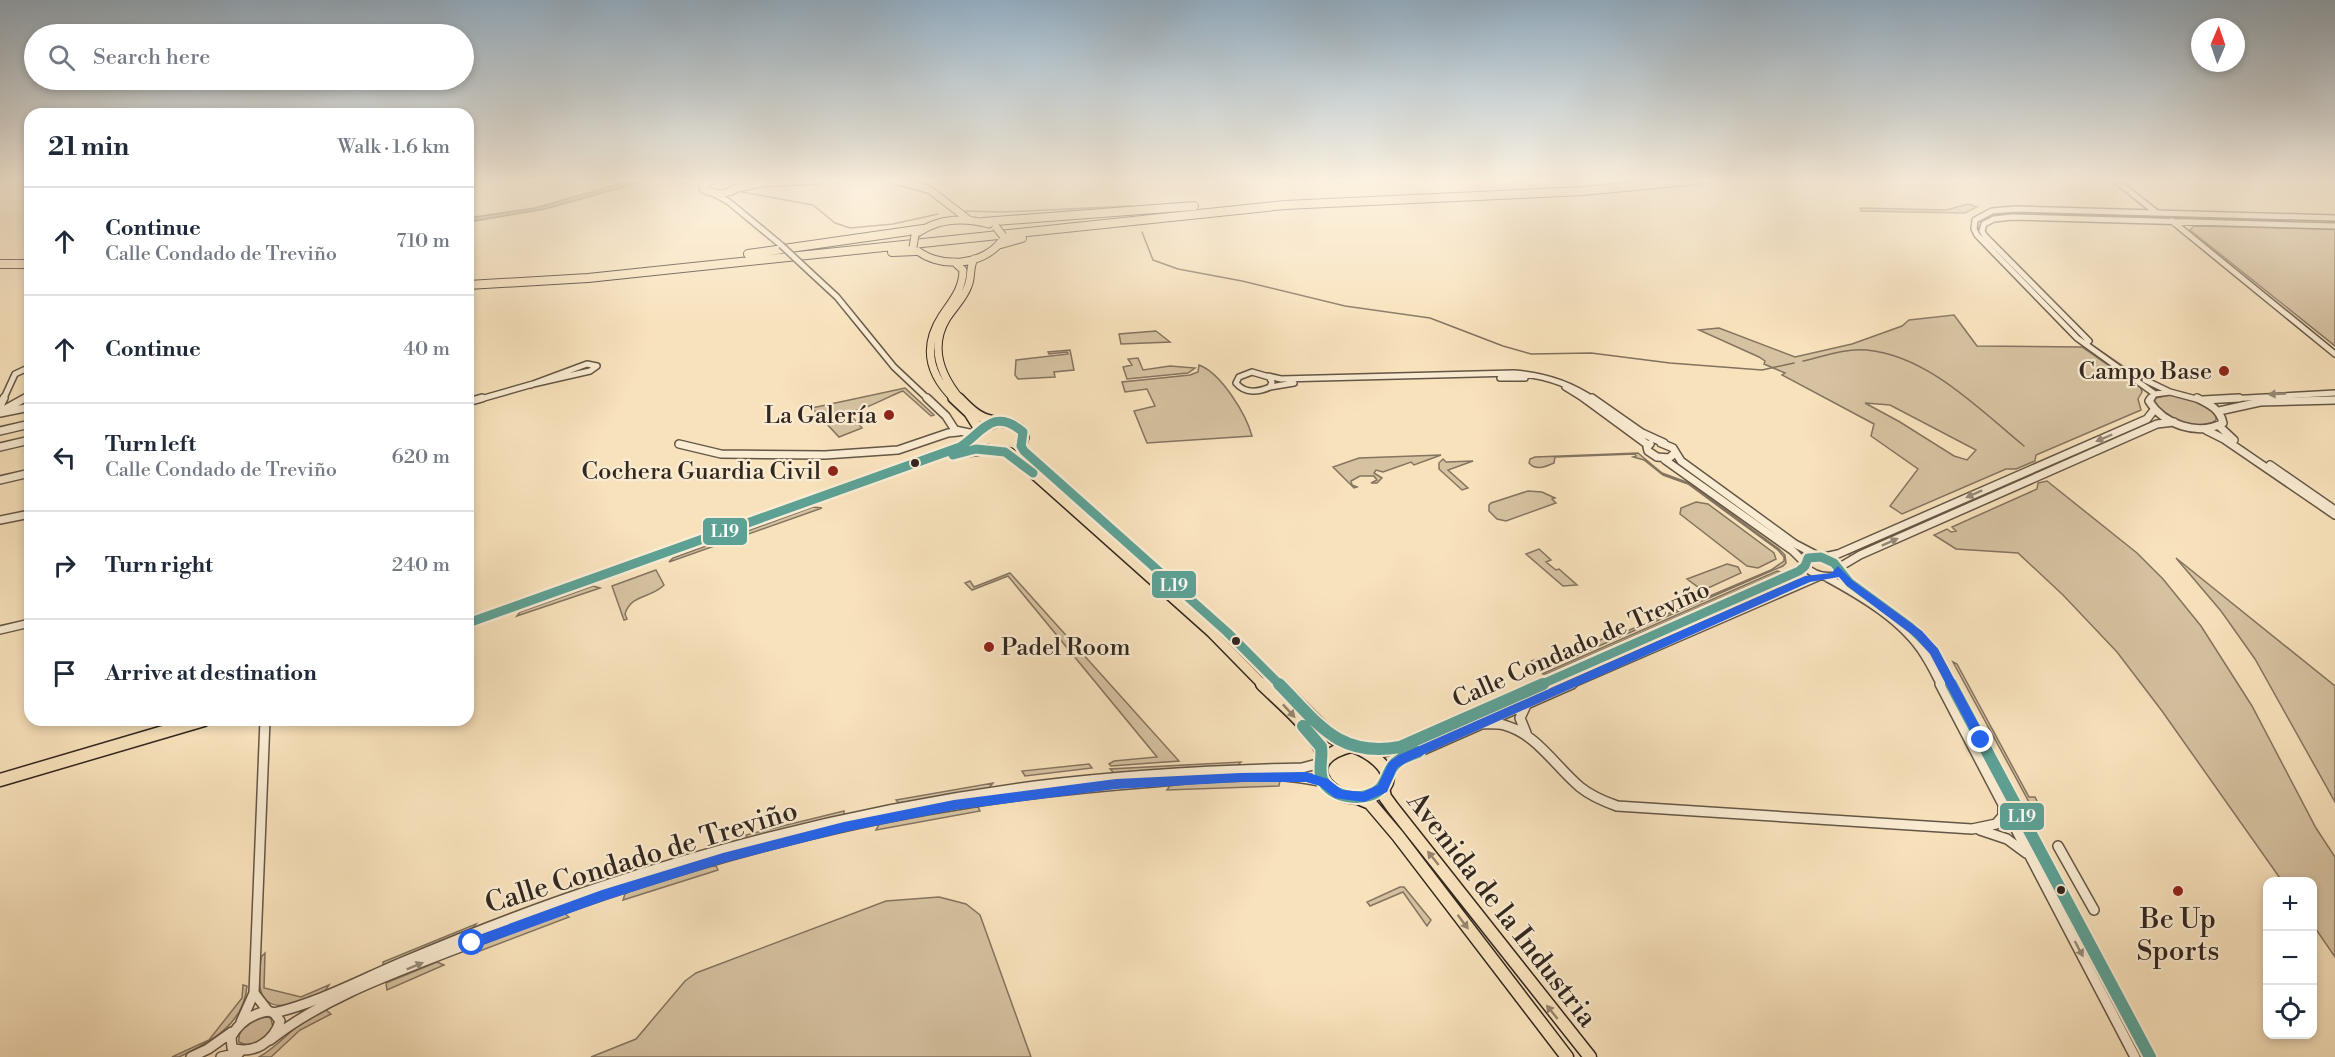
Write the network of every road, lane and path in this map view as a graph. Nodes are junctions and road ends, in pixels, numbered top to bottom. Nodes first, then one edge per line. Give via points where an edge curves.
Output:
1 (762, 229) edge
2 (921, 229) edge
3 (923, 229) edge
4 (997, 229) edge
5 (1003, 229) edge
6 (1046, 229) edge
7 (1085, 229) edge
8 (1974, 229) edge
9 (1982, 229) edge
10 (2182, 229) edge
11 (1000, 244) junction
12 (915, 250) junction
13 (974, 259) junction
14 (954, 261) junction
15 (0, 264) edge
16 (24, 264) edge
17 (0, 269) edge
18 (656, 269) junction
19 (24, 270) edge
20 (474, 280) edge
21 (474, 284) edge
22 (2335, 354) edge
23 (24, 369) edge
24 (573, 372) dead end
25 (1268, 376) junction
26 (1270, 387) junction
27 (2170, 392) junction
28 (2335, 393) edge
29 (2155, 394) junction
30 (24, 398) edge
31 (2199, 399) junction
32 (474, 400) edge
33 (2335, 400) edge
34 (0, 406) edge
35 (24, 408) edge
36 (2154, 410) junction
37 (2219, 411) junction
38 (0, 412) edge
39 (950, 421) junction
40 (997, 422) junction
41 (2174, 422) junction
42 (24, 425) edge
43 (2219, 426) junction
44 (2203, 429) junction
45 (0, 431) edge
46 (958, 432) junction
47 (976, 434) junction
48 (941, 435) junction
49 (1024, 437) junction
50 (24, 441) edge
51 (1664, 443) junction
52 (680, 444) dead end
53 (1648, 445) junction
54 (0, 447) edge
55 (991, 450) junction
56 (1675, 453) junction
57 (1660, 458) junction
58 (24, 474) edge
59 (0, 480) edge
60 (2335, 510) edge
61 (24, 514) edge
62 (2335, 516) edge
63 (0, 520) edge
64 (1821, 557) junction
65 (1805, 564) junction
66 (1838, 569) junction
67 (1823, 577) junction
68 (474, 621) edge
69 (24, 624) edge
70 (474, 626) edge
71 (0, 630) edge
72 (1527, 703) junction
73 (1480, 724) junction
74 (165, 726) edge
75 (184, 726) edge
76 (264, 726) edge
77 (1526, 733) junction
78 (1351, 746) junction
79 (1371, 751) junction
80 (1322, 760) junction
81 (0, 774) edge
82 (0, 780) edge
83 (1324, 782) junction
84 (1384, 785) junction
85 (1358, 798) junction
86 (2002, 800) junction
87 (1972, 829) junction
88 (2058, 846) dead end
89 (2032, 859) junction
90 (2094, 910) dead end
91 (254, 993) junction
92 (271, 1012) junction
93 (241, 1022) junction
94 (234, 1031) junction
95 (270, 1040) junction
96 (242, 1052) junction
97 (191, 1057) edge
98 (221, 1057) edge
99 (1567, 1057) edge
100 (1590, 1057) edge
101 (2135, 1057) edge
102 (2150, 1057) edge

1 - 39 street, bridge via 845,305 898,372
2 - 18 highway
3 - 12 main road, bridge via 915,235
4 - 11 main road, bridge
5 - 18 highway
6 - 18 highway
7 - 11 highway
8 - 29 street via 2074,336
9 - 27 street via 2084,337
10 - 22 street
11 - 13 main road
12 - 14 main road via 926,258
12 - 18 highway
13 - 14 main road
13 - 40 main road via 969,286 941,329 937,357 943,375 958,395 982,417
14 - 47 main road via 963,270 964,278 932,331 929,360 942,387 971,417
15 - 16 highway
17 - 19 highway
18 - 20 highway
18 - 21 highway
23 - 34 street via 15,374
24 - 32 street
25 - 26 street
25 - 26 street via 1247,373 1236,383 1248,392
25 - 51 street via 1289,379 1536,375 1580,389 1650,439
26 - 53 street via 1290,383 1540,380 1578,394
27 - 29 street
27 - 31 street
28 -> 31 street
29 - 36 street via 2149,401
30 - 38 street
31 - 37 street
33 - 37 street via 2251,404
35 - 38 street
36 - 41 street
36 -> 64 street via 2147,419 1844,552
37 - 43 street via 2223,421
39 - 46 street
39 - 48 street
40 - 47 main road
40 - 49 main road via 1015,424
41 - 44 street
66 -> 41 street via 1852,558 2157,424
42 - 45 street
43 - 44 street
43 - 60 street
44 - 62 street via 2224,439
46 - 47 street
46 - 48 street
47 - 55 main road via 976,444
47 - 68 main road via 960,447
48 - 52 street via 898,450 825,455 721,454
49 - 55 main road via 1014,447
49 - 78 main road via 1021,446 1027,455 1227,632 1332,737
50 - 54 street
51 - 53 street
51 - 56 street
53 - 57 street via 1648,452
55 - 70 main road via 963,451
55 -> 80 main road via 1010,453 1212,633 1312,735 1322,749
56 - 57 street via 1671,458
56 - 64 street via 1795,544
57 - 65 street via 1793,550
58 - 59 street
61 - 63 street
64 - 65 street, Calle Condado de Treviño via 1810,558
64 - 66 street
65 - 67 street
65 - 79 street, Calle Condado de Treviño via 1799,571 1400,747
66 - 67 street, Calle Condado de Treviño via 1835,576
66 - 102 street via 1934,651
67 - 72 street, Calle Condado de Treviño via 1809,579
67 - 86 street via 1843,586 1921,648
69 - 71 street
72 - 73 street, Calle Condado de Treviño
72 - 77 street via 1521,718
73 - 77 street via 1501,723
73 - 84 street, Calle Condado de Treviño via 1397,762
74 - 81 main road
75 - 82 main road
76 - 91 street
77 - 87 street via 1579,788 1608,804
78 - 79 main road
78 - 80 main road via 1330,751
79 - 84 main road via 1385,767
80 - 83 main road via 1320,772
80 - 92 street, Calle Condado de Treviño via 1302,768 1156,773 1048,783 935,800 801,828 558,902 302,1006
83 - 85 main road via 1339,794
95 -> 83 street, Calle Condado de Treviño via 293,1022 329,1003 529,921 669,874 805,837 954,805 1104,785 1211,778 1306,777
84 - 85 main road via 1370,796
100 -> 84 main road, Avenida de la Industria via 1393,808 1385,797
85 -> 99 main road, Avenida de la Industria via 1370,803 1398,836
86 - 87 street via 2000,821 1991,827
86 - 89 street
87 - 89 street via 2007,839
88 - 90 street
89 -> 101 street
91 - 92 street
91 - 93 street
92 - 93 street via 254,1014
92 - 95 street via 280,1021
93 - 94 street
94 - 96 street via 232,1048
94 - 97 street
95 - 96 street
96 - 98 street

